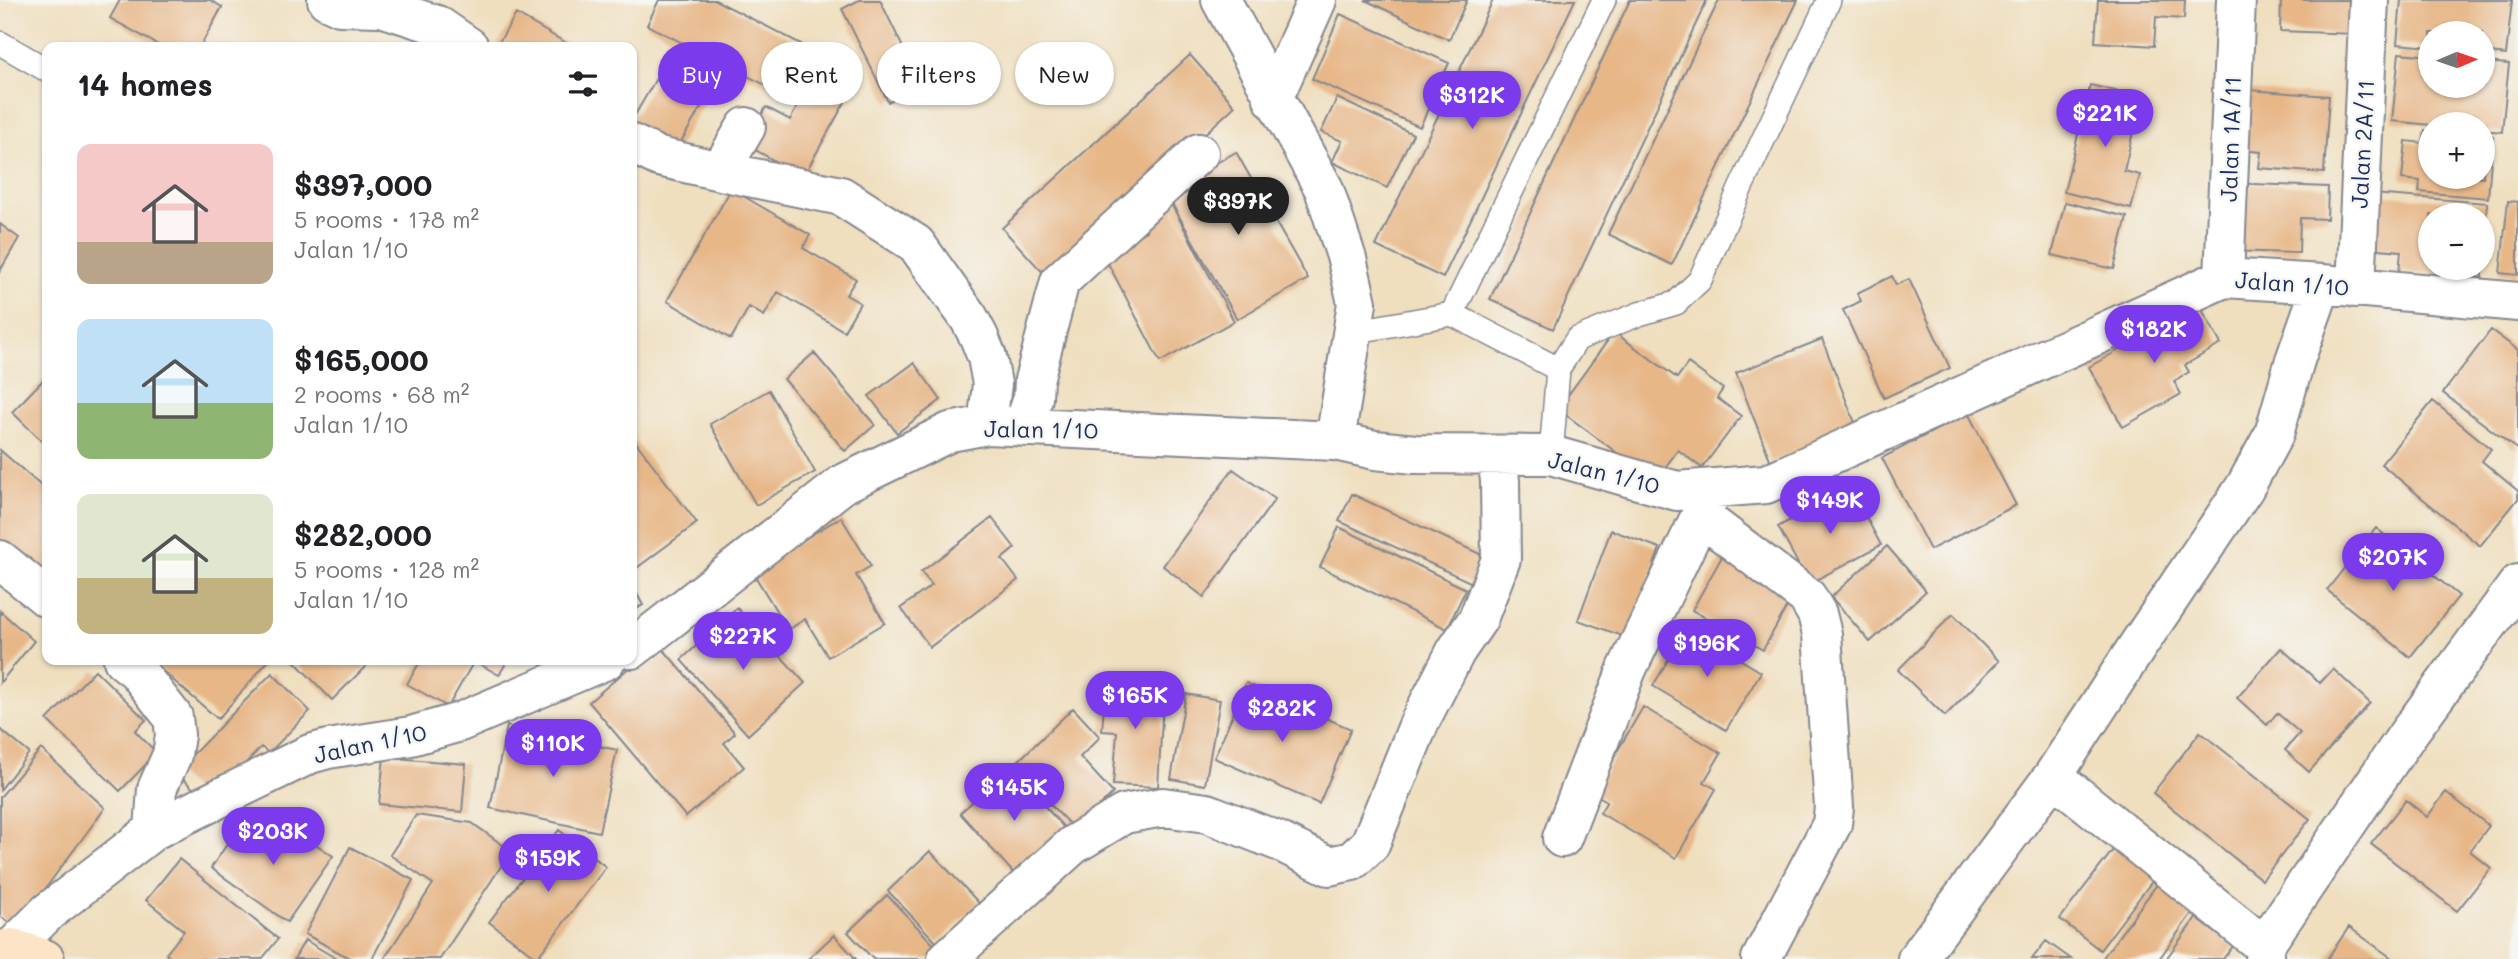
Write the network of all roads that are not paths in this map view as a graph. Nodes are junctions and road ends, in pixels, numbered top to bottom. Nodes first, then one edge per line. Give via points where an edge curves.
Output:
1 (327, 0) edge
2 (1221, 0) edge
3 (1317, 0) edge
4 (1604, 0) edge
5 (1829, 0) edge
6 (2236, 0) edge
7 (2370, 0) edge
8 (462, 42) edge
9 (0, 43) edge
10 (42, 67) edge
11 (1273, 99) junction
12 (746, 127) dead end
13 (637, 147) edge
14 (1199, 153) dead end
15 (720, 171) junction
16 (2224, 278) junction
17 (2339, 286) junction
18 (2518, 302) edge
19 (1452, 314) junction
20 (1352, 332) junction
21 (1558, 369) junction
22 (1005, 426) junction
23 (1335, 441) junction
24 (1551, 455) junction
25 (1497, 456) junction
26 (1707, 503) junction
27 (0, 560) edge
28 (2518, 584) edge
29 (42, 594) edge
30 (637, 645) edge
31 (129, 665) edge
32 (594, 665) edge
33 (2053, 776) junction
34 (153, 830) junction
35 (1562, 838) dead end
36 (19, 952) edge
37 (2264, 953) edge
38 (947, 959) edge
39 (1761, 959) edge
40 (1917, 959) edge

1 - 8 street via 340,6 381,7 437,25
2 - 11 street
3 - 11 street
4 - 19 lane
5 - 21 lane via 1700,280 1676,303 1577,339
6 - 16 street, Jalan 1A/11
7 - 17 street, Jalan 2A/11
9 - 10 lane
11 - 20 street via 1324,189 1357,303
12 - 15 street
13 - 15 street
14 - 22 street via 1060,281 1033,398
15 - 22 street via 841,196 916,244 969,318 983,347
16 - 17 street, Jalan 1/10
16 - 26 street, Jalan 1/10 via 1766,484
17 - 18 street, Jalan 1/10
17 - 33 street, Jalan 2A/11 via 2295,360 2274,434 2245,488
19 - 20 lane
19 - 21 lane
20 - 23 street
21 - 24 lane
22 - 23 street, Jalan 1/10
22 - 30 street, Jalan 1/10 via 950,432 843,484
23 - 25 street, Jalan 1/10 via 1415,454
24 - 25 street, Jalan 1/10
24 - 26 street, Jalan 1/10
25 - 38 street via 1501,559 1478,619 1420,721 1370,844 1352,860 1329,866 1207,813 1163,807 1124,814 1073,845
26 - 35 street via 1627,669
26 - 39 street via 1807,597 1822,634 1832,824
27 - 29 street
28 - 37 street via 2407,736
31 - 34 street via 173,717 172,755 157,789
32 - 34 street, Jalan 1/10 via 460,722 310,754
33 - 37 street
33 - 40 street, Jalan 2A/11
34 - 36 street, Jalan 1/10 via 48,912

